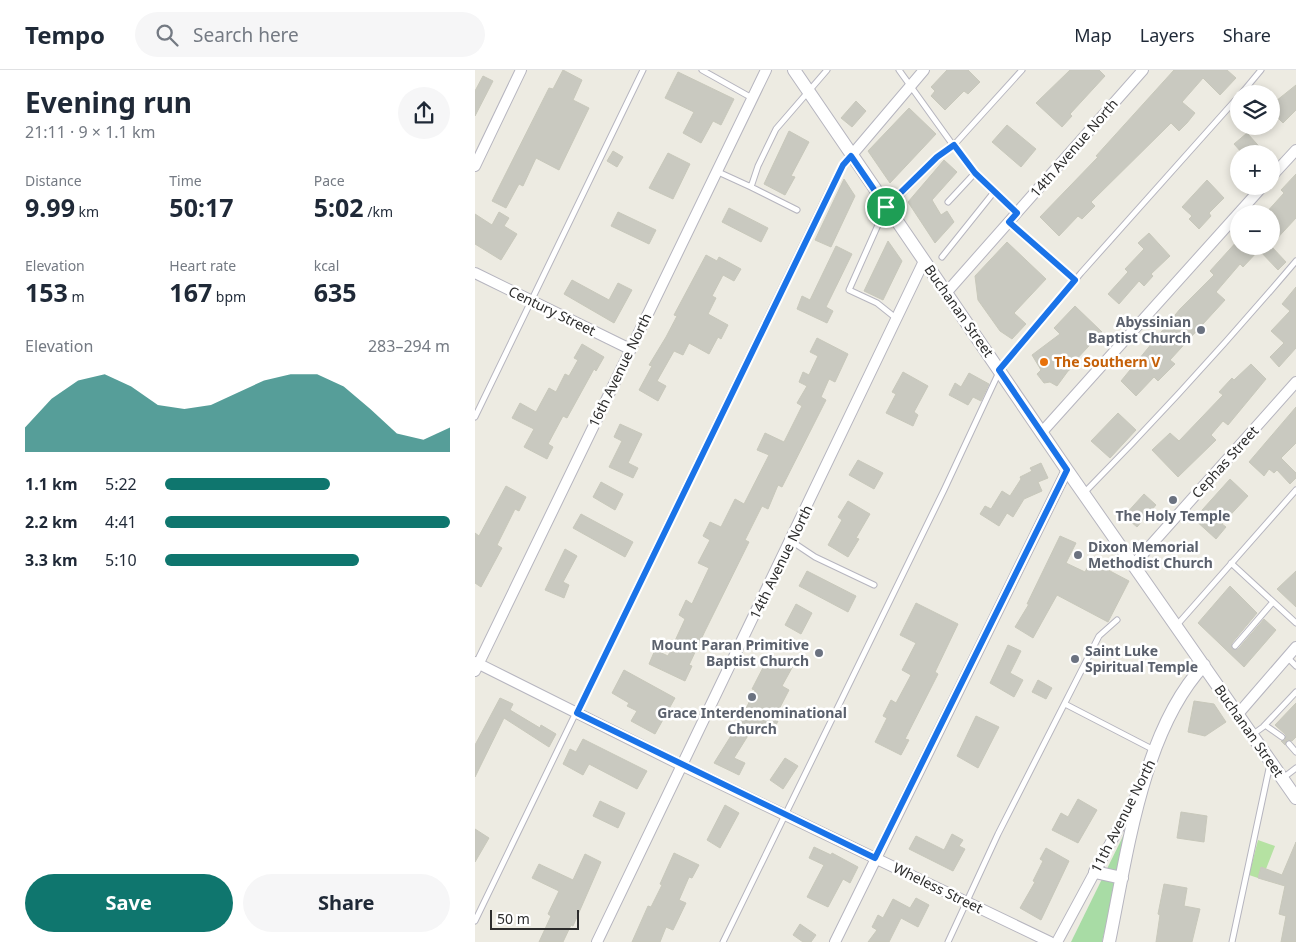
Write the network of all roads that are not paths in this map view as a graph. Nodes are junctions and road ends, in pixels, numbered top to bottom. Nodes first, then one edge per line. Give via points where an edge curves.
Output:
1 (521, 70) edge
2 (643, 70) edge
3 (702, 70) edge
4 (766, 70) edge
5 (794, 70) edge
6 (827, 70) edge
7 (899, 70) edge
8 (925, 70) edge
9 (1022, 70) edge
10 (1143, 70) edge
11 (1261, 70) edge
12 (1248, 85) edge
13 (911, 87) junction
14 (809, 92) junction
15 (752, 98) junction
16 (1230, 106) edge
17 (954, 145) junction
18 (479, 147) edge
19 (1296, 150) edge
20 (851, 156) junction
21 (475, 166) edge
22 (1280, 167) edge
23 (716, 171) junction
24 (975, 173) junction
25 (751, 187) junction
26 (994, 192) junction
27 (1255, 195) edge
28 (948, 202) dead end
29 (886, 207) junction
30 (797, 210) dead end
31 (1017, 213) junction
32 (1009, 222) junction
33 (941, 257) dead end
34 (924, 261) junction
35 (1296, 261) edge
36 (475, 273) edge
37 (1075, 280) junction
38 (946, 293) junction
39 (531, 301) junction
40 (897, 319) junction
41 (630, 349) junction
42 (999, 370) junction
43 (1296, 382) edge
44 (475, 417) edge
45 (1042, 432) junction
46 (1067, 470) junction
47 (1296, 490) edge
48 (1084, 494) junction
49 (791, 541) junction
50 (1231, 563) junction
51 (1134, 564) junction
52 (874, 586) dead end
53 (1273, 602) junction
54 (1117, 620) dead end
55 (1296, 623) edge
56 (1176, 625) junction
57 (1235, 646) dead end
58 (1296, 647) edge
59 (1287, 657) junction
60 (476, 665) edge
61 (1204, 665) junction
62 (1296, 666) edge
63 (1296, 692) edge
64 (1065, 704) junction
65 (577, 713) junction
66 (1238, 714) junction
67 (1265, 725) junction
68 (1252, 735) junction
69 (1282, 737) dead end
70 (1289, 744) dead end
71 (1156, 751) junction
72 (1296, 752) edge
73 (1271, 762) junction
74 (683, 766) junction
75 (1296, 768) edge
76 (1282, 779) junction
77 (1141, 786) junction
78 (1296, 798) edge
79 (786, 816) junction
80 (875, 858) junction
81 (1095, 872) junction
82 (1122, 878) junction
83 (967, 902) junction
84 (475, 921) edge
85 (597, 942) edge
86 (723, 942) edge
87 (835, 942) edge
88 (948, 942) edge
89 (1051, 942) edge
90 (1057, 942) edge
91 (1109, 942) edge
92 (1232, 942) edge

1 - 18 street
2 - 39 lane
3 - 15 lane
4 - 15 street, 16th Avenue North
5 - 14 street, Buchanan Street
6 - 14 lane
7 - 13 lane
8 - 13 street
9 - 17 lane
10 - 31 street, 14th Avenue North
11 - 12 lane
13 - 17 lane
13 - 20 street
14 - 20 street, Buchanan Street
14 - 25 lane via 776,129
15 - 23 street, 16th Avenue North
16 - 37 lane
17 - 24 lane
17 - 29 lane via 937,157
18 - 21 street
19 - 22 street
20 - 29 street, Buchanan Street
20 - 65 lane via 829,190
23 - 25 lane
23 - 41 street, 16th Avenue North
24 - 26 lane
24 - 28 lane
25 - 30 lane
26 - 31 lane
26 - 33 lane
27 - 45 street
29 - 34 street, Buchanan Street
29 - 40 lane via 849,290 877,303
31 - 32 street, 14th Avenue North
32 - 37 lane
32 - 38 street, 14th Avenue North
34 - 38 street, Buchanan Street
34 - 40 street, 14th Avenue North
35 - 48 lane via 1202,369
36 - 39 street, Century Street
37 - 42 lane
38 - 42 street, Buchanan Street
39 - 41 street, Century Street
39 - 44 lane
40 - 49 street, 14th Avenue North
41 - 60 street, 16th Avenue North
42 - 45 street, Buchanan Street
42 - 79 lane
43 - 51 street, Cephas Street
45 - 46 street, Buchanan Street
46 - 48 street, Buchanan Street
46 - 80 street
47 - 50 lane
48 - 51 street, Buchanan Street
49 - 52 lane
49 - 74 street, 14th Avenue North
50 - 53 lane
50 - 56 lane
51 - 56 street, Buchanan Street
53 - 55 lane
53 - 57 lane
54 - 64 lane via 1099,636
56 - 61 street, Buchanan Street
58 - 59 street
59 - 62 lane
59 - 66 street
60 - 65 street, Wheless Street
61 - 66 street, Buchanan Street
61 - 71 street, 11th Avenue North via 1187,683 1178,699
63 - 67 lane
64 - 71 lane
64 - 83 lane
65 - 74 street, Wheless Street
65 - 84 lane
66 - 68 street, Buchanan Street
67 - 68 lane
67 - 69 lane
68 - 73 street, Buchanan Street
70 - 72 lane
71 - 77 street, 11th Avenue North
73 - 76 street, Buchanan Street
73 - 92 lane
74 - 79 street, Wheless Street
74 - 85 street, 14th Avenue North
75 - 76 lane
76 - 78 street, Buchanan Street
77 - 81 street, 11th Avenue North
77 - 82 street
79 - 80 street, Wheless Street
79 - 86 lane
80 - 83 street, Wheless Street
80 - 87 street
81 - 82 street
81 - 90 street, 11th Avenue North
82 - 91 street
83 - 88 lane
83 - 89 street, Wheless Street

